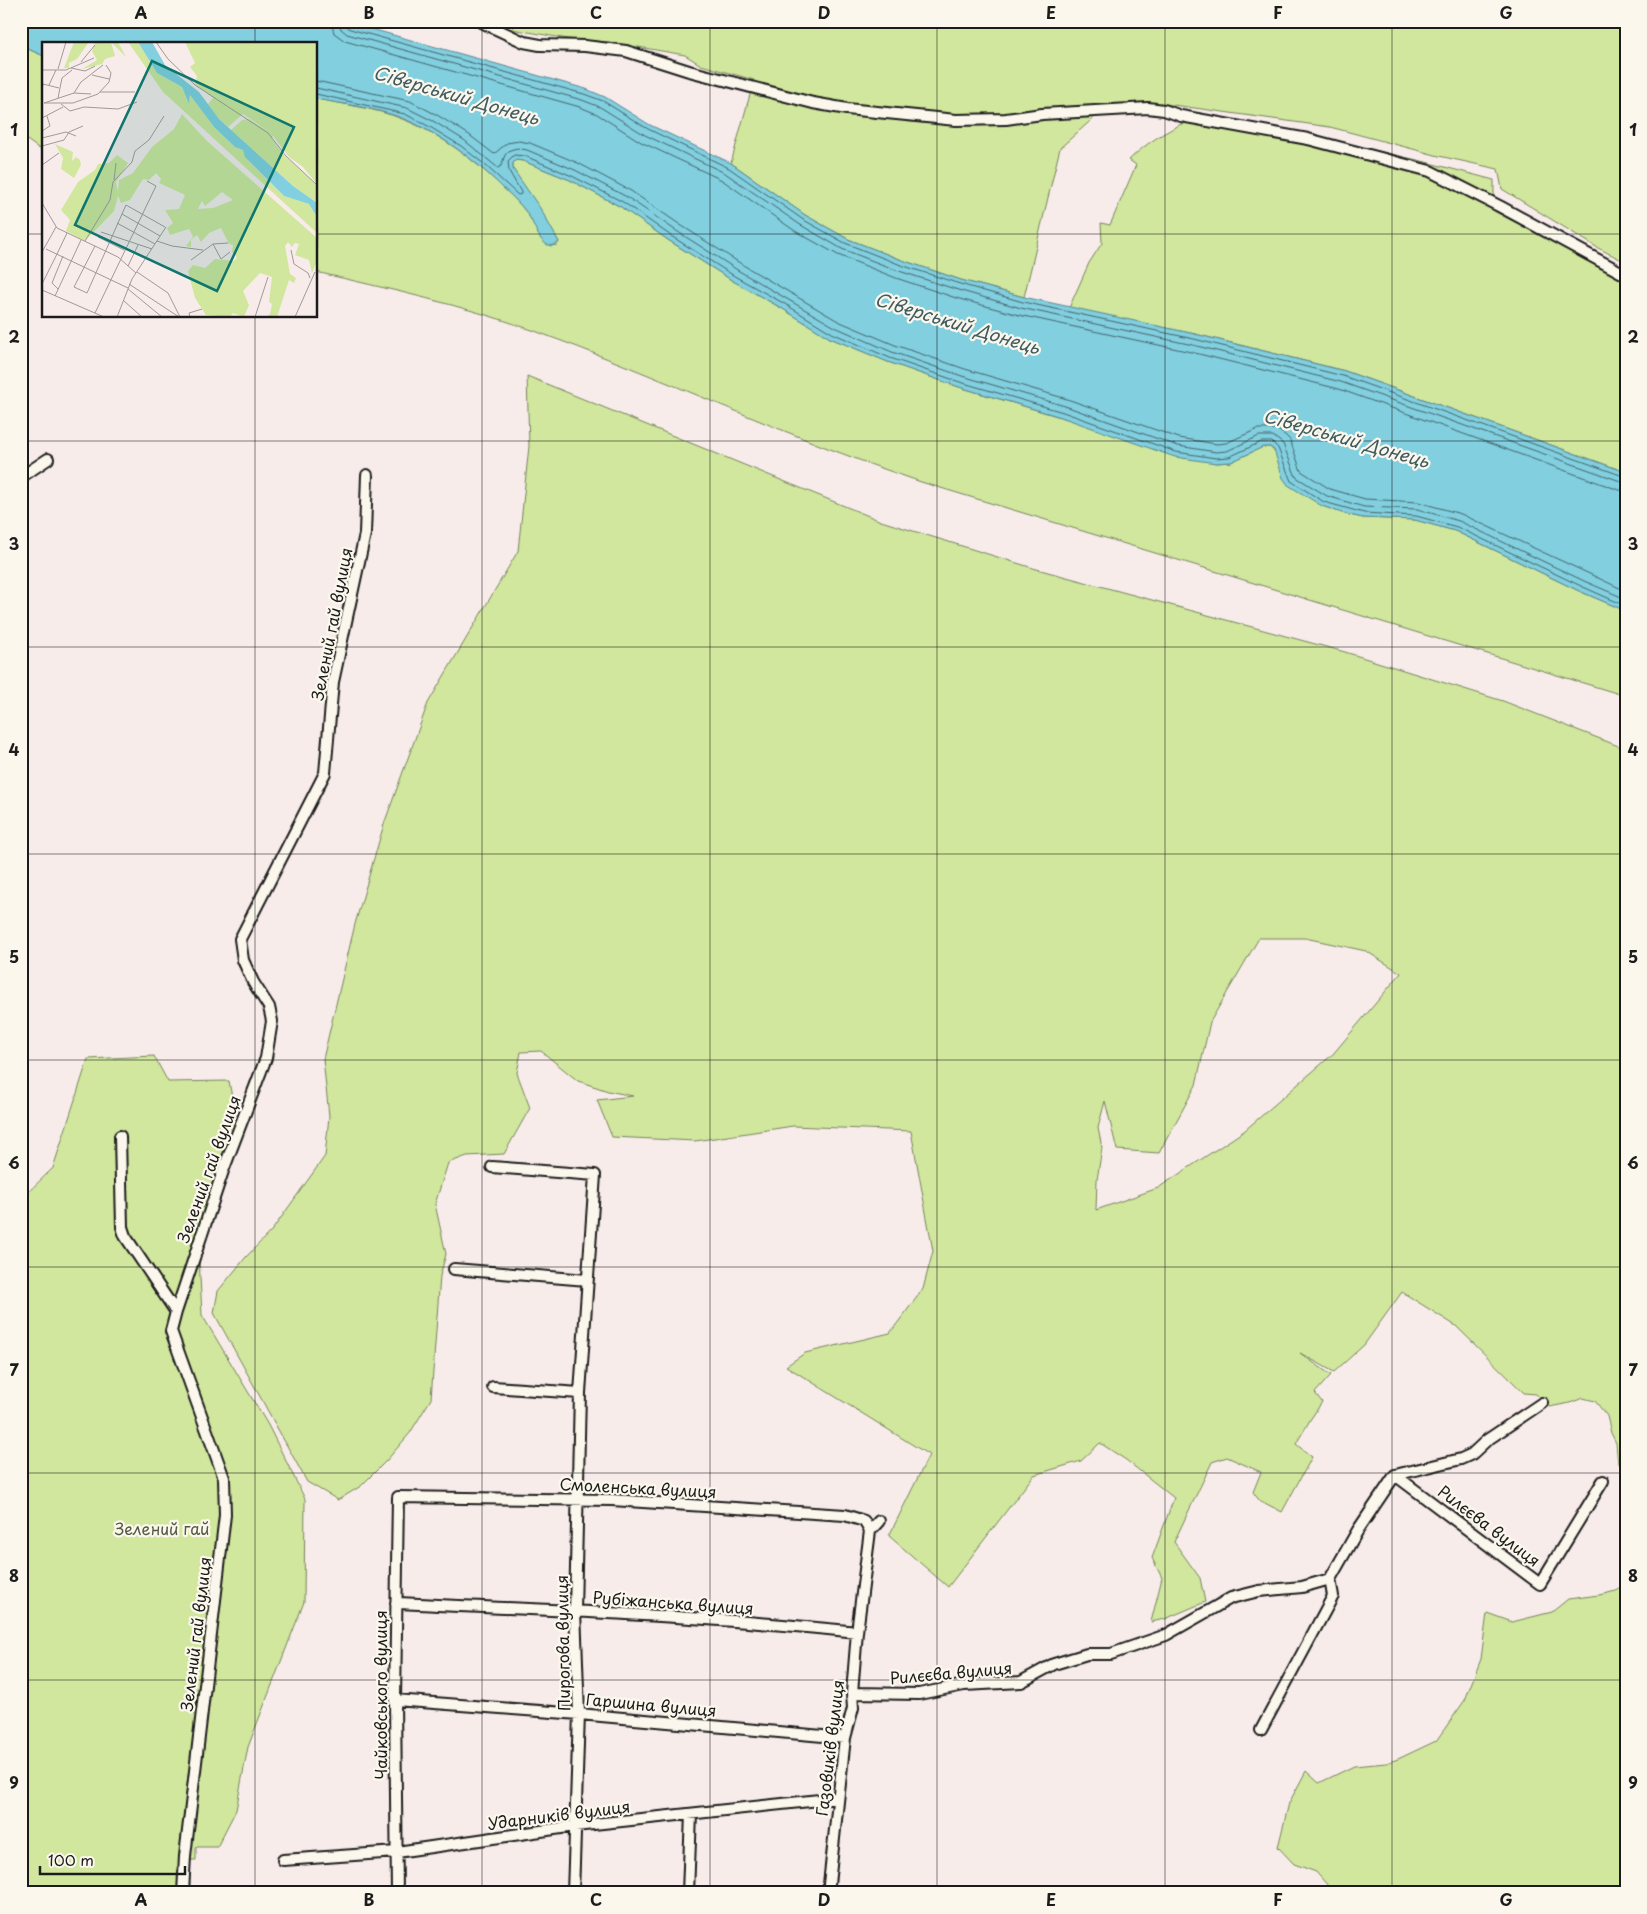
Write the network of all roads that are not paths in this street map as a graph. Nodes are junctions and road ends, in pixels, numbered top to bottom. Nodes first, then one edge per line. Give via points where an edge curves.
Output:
1 (479, 21) edge
2 (1626, 275) edge
3 (48, 459) dead end
4 (367, 475) dead end
5 (21, 477) edge
6 (120, 1136) dead end
7 (492, 1167) dead end
8 (454, 1269) dead end
9 (587, 1280) junction
10 (176, 1312) junction
11 (493, 1387) dead end
12 (580, 1393) junction
13 (1542, 1403) dead end
14 (1395, 1475) junction
15 (1603, 1481) dead end
16 (398, 1497) joint
17 (579, 1499) junction
18 (878, 1521) dead end
19 (870, 1531) junction
20 (1330, 1579) junction
21 (396, 1603) junction
22 (575, 1612) junction
23 (857, 1632) junction
24 (852, 1693) junction
25 (395, 1700) junction
26 (579, 1714) junction
27 (1261, 1730) dead end
28 (845, 1738) junction
29 (838, 1798) junction
30 (691, 1814) junction
31 (575, 1826) junction
32 (397, 1852) junction
33 (283, 1860) dead end
34 (183, 1893) edge
35 (397, 1893) edge
36 (573, 1893) edge
37 (688, 1893) edge
38 (828, 1893) edge

1 - 2 street via 524,42 626,51 689,71 847,109 956,120 1148,108 1308,139 1430,171
3 - 5 street
4 - 10 street, Зелений гай вулиця via 365,534 332,682 325,773 240,939 243,960 269,1007 272,1021 266,1058
6 - 10 street via 122,1227
7 - 9 street, Пирогова вулиця via 595,1175
8 - 9 street
9 - 12 street, Пирогова вулиця
10 - 34 street, Зелений гай вулиця via 171,1331 224,1478 226,1515
11 - 12 street
12 - 17 street, Пирогова вулиця
13 - 14 street, Рилєєва вулиця via 1472,1454
14 - 15 street, Рилєєва вулиця via 1540,1584
14 - 20 street
16 - 17 street, Смоленська вулиця
16 - 21 street, Чайковського вулиця
17 - 19 street, Смоленська вулиця via 845,1515 864,1521
17 - 22 street, Пирогова вулиця
18 - 19 street
19 - 23 street, Газовиків вулиця
20 - 24 street, Рилєєва вулиця via 1231,1598 1166,1634 1111,1654 1087,1654 1054,1664 1021,1682 964,1685 919,1694
20 - 27 street via 1333,1596
21 - 22 street, Рубіжанська вулиця
21 - 25 street, Чайковського вулиця
22 - 23 street, Рубіжанська вулиця
22 - 26 street, Пирогова вулиця
23 - 24 street, Газовиків вулиця
24 - 28 street, Газовиків вулиця via 853,1708
25 - 26 street, Гаршина вулиця
25 - 32 street, Чайковського вулиця
26 - 28 street, Гаршина вулиця
26 - 31 street, Пирогова вулиця
28 - 29 street, Газовиків вулиця
29 - 30 street, Ударників вулиця
29 - 38 street, Газовиків вулиця
30 - 31 street, Ударників вулиця
30 - 37 street
31 - 32 street, Ударників вулиця
31 - 36 street, Пирогова вулиця
32 - 33 street, Ударників вулиця
32 - 35 street, Чайковського вулиця

